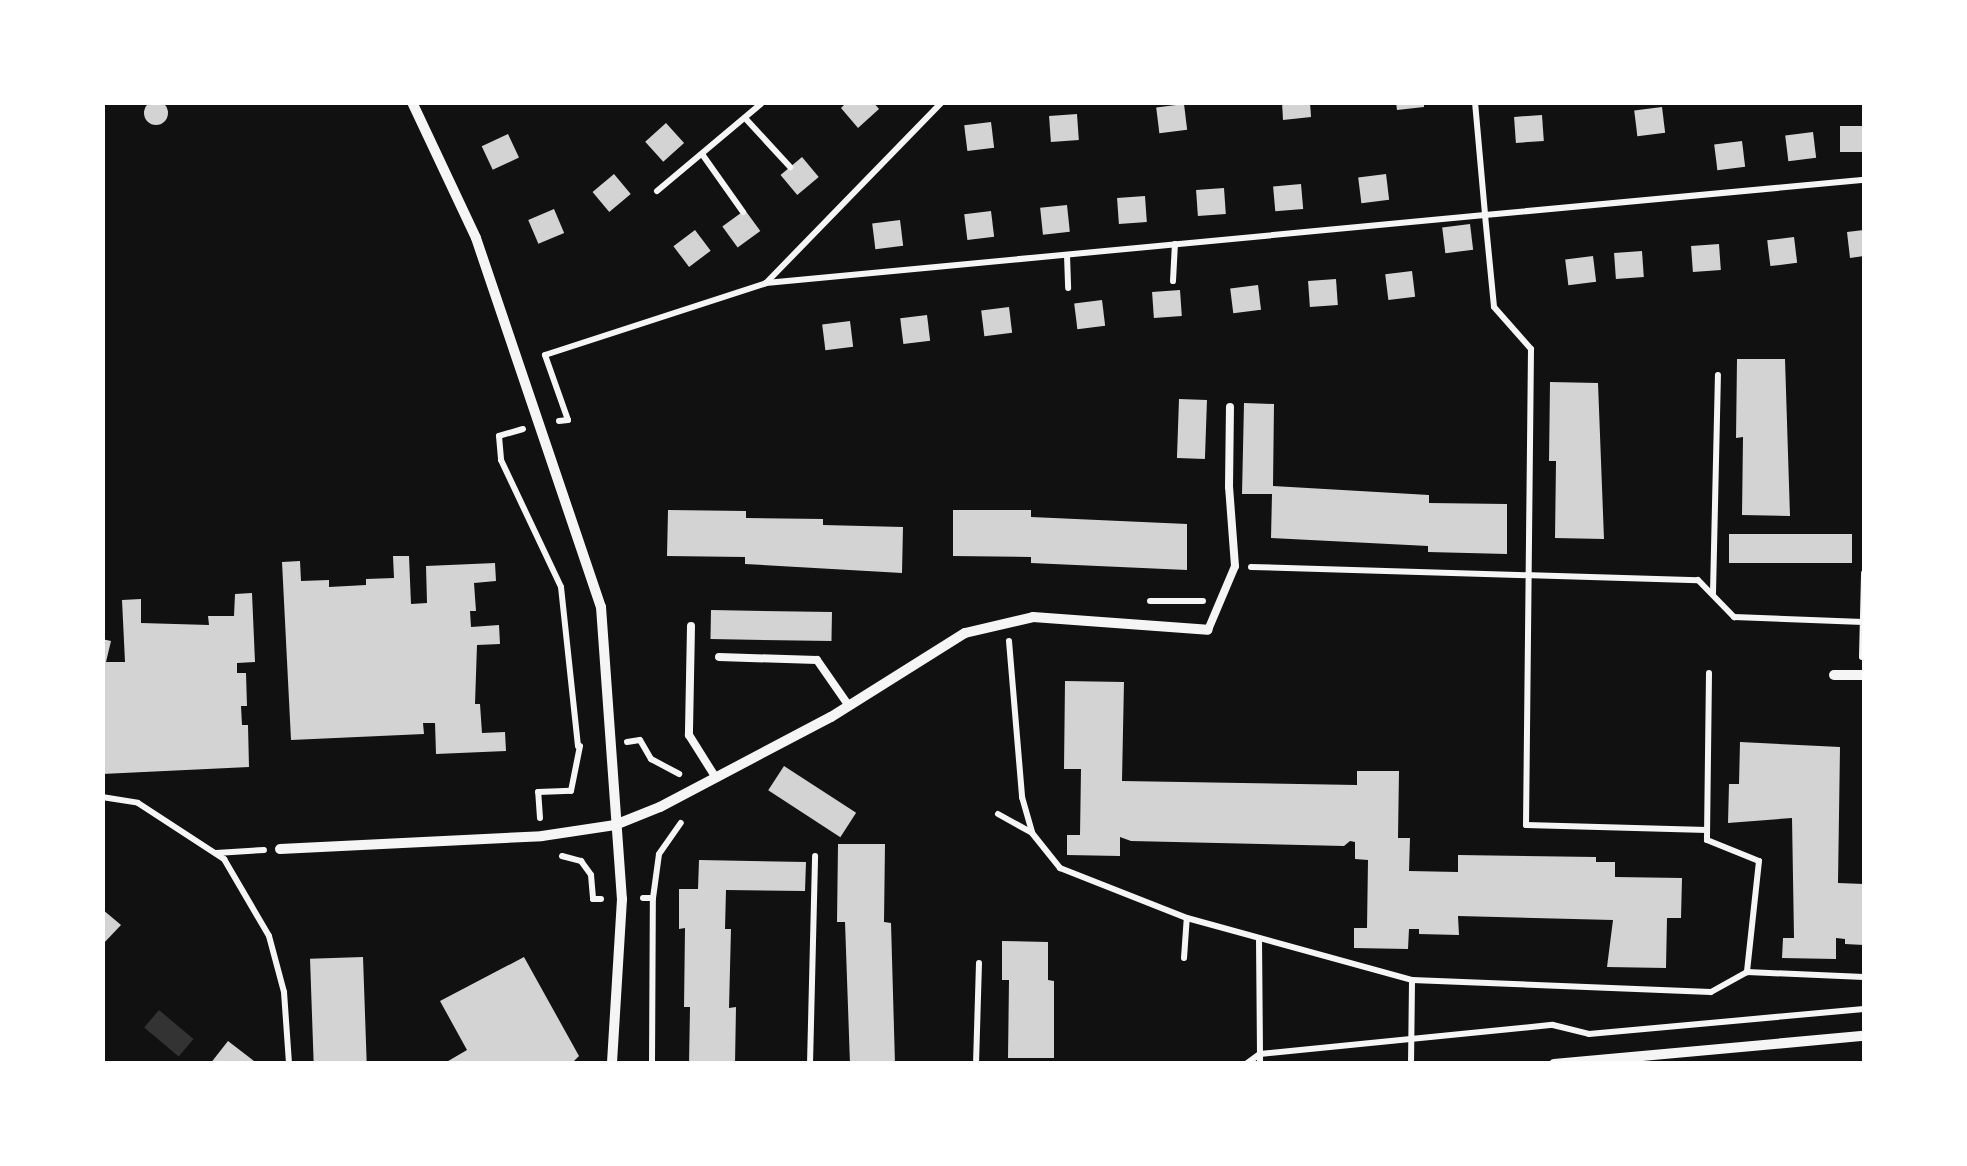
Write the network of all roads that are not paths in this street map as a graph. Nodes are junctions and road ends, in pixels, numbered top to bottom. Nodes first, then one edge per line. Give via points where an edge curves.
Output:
1 (412, 102) edge
2 (1230, 407) dead end
3 (691, 626) dead end
4 (1208, 630) joint
5 (720, 657) dead end
6 (1863, 675) edge
7 (1834, 676) dead end
8 (849, 706) junction
9 (716, 778) junction
10 (615, 825) junction
11 (280, 849) road end
12 (1864, 1036) edge
13 (612, 1064) edge
14 (1554, 1064) edge

1 - 10 street via 476,238 601,607
2 - 4 lane via 1235,566
3 - 9 lane via 689,734
4 - 8 street via 1034,617 965,634
5 - 8 lane via 817,660
6 - 7 street
8 - 9 street
9 - 10 street
10 - 11 street via 542,836
10 - 13 street via 622,898
12 - 14 street

